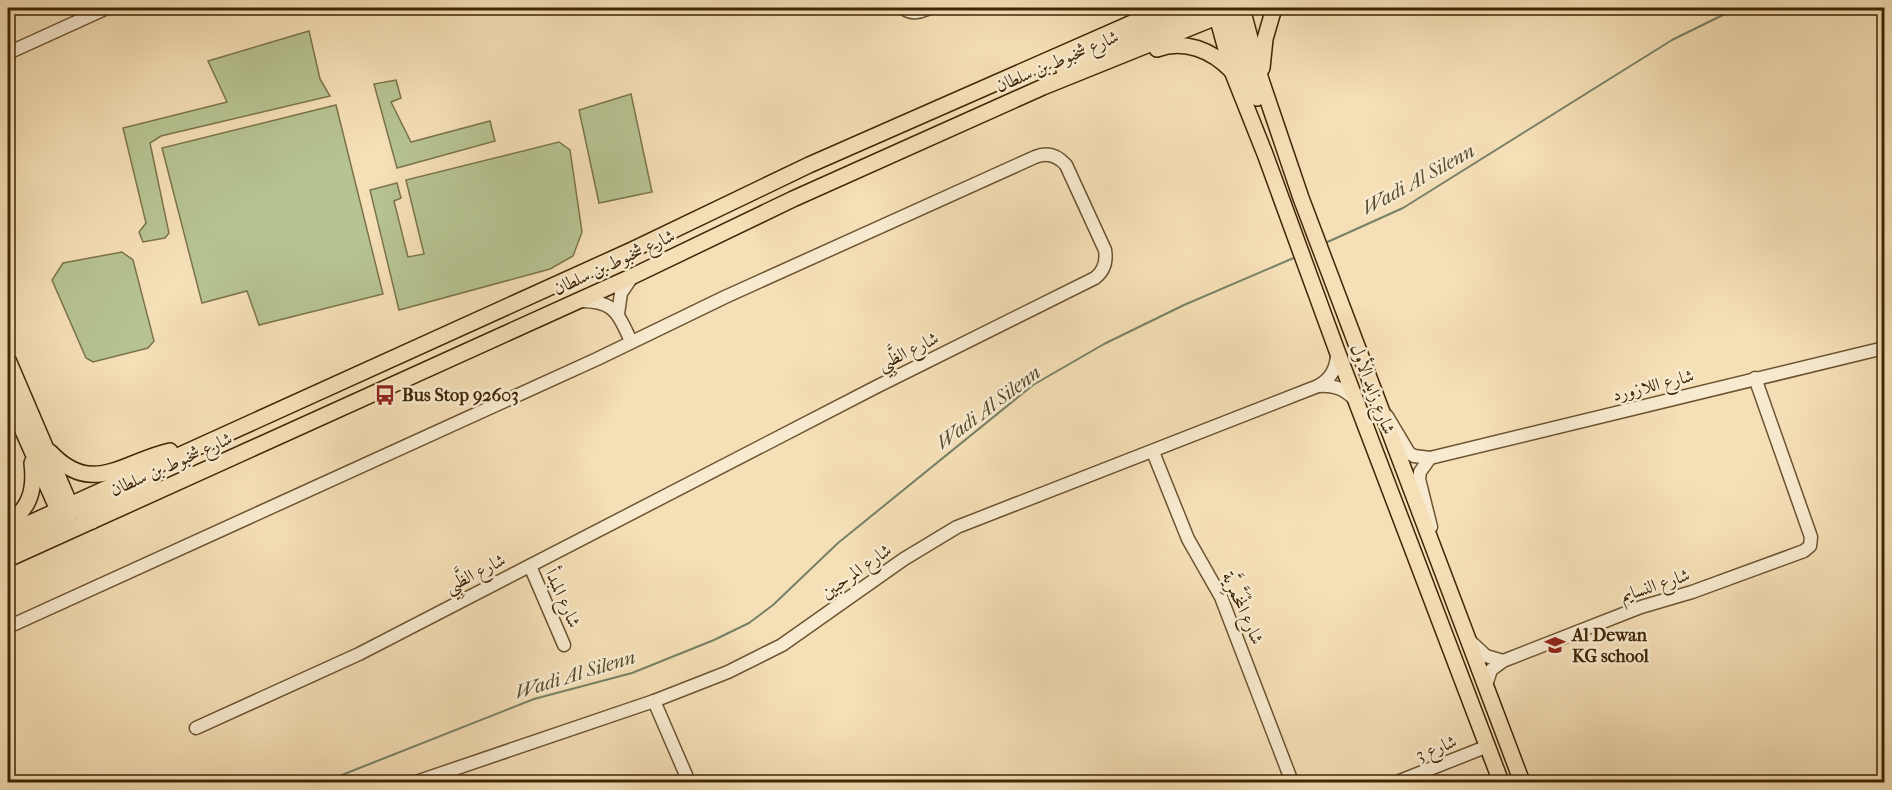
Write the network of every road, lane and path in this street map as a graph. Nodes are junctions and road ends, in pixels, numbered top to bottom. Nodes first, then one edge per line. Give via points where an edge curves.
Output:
1 (107, 8) edge
2 (903, 8) edge
3 (930, 8) edge
4 (1147, 8) edge
5 (1166, 8) edge
6 (1274, 8) edge
7 (1224, 9) edge
8 (1122, 26) junction
9 (8, 53) edge
10 (1232, 71) junction
11 (1261, 80) junction
12 (1043, 87) junction
13 (1282, 145) junction
14 (633, 276) junction
15 (577, 301) junction
16 (618, 314) junction
17 (631, 341) junction
18 (1884, 348) edge
19 (1337, 351) junction
20 (8, 360) edge
21 (8, 376) edge
22 (1755, 378) junction
23 (1318, 386) junction
24 (8, 397) edge
25 (1357, 403) junction
26 (1382, 411) junction
27 (34, 424) junction
28 (37, 448) junction
29 (197, 448) junction
30 (1154, 452) junction
31 (174, 458) junction
32 (1430, 459) junction
33 (63, 506) junction
34 (8, 523) edge
35 (88, 523) junction
36 (8, 532) edge
37 (1431, 542) junction
38 (8, 548) edge
39 (8, 559) edge
40 (530, 566) junction
41 (8, 627) edge
42 (1467, 637) junction
43 (564, 645) dead end
44 (1503, 660) junction
45 (1486, 685) junction
46 (654, 701) junction
47 (196, 728) dead end
48 (1488, 746) junction
49 (416, 783) edge
50 (689, 783) edge
51 (1292, 783) edge
52 (1397, 783) edge
53 (1501, 783) edge
54 (1522, 783) edge

1 - 9 street
2 - 3 street via 912,12
4 - 8 main road
5 - 8 main road, شارع شخبوط بن سلطان
6 - 11 main road via 1264,39
7 - 10 main road, شارع زايد الأول
7 - 11 main road, شارع زايد الأول
7 - 12 main road, شارع شخبوط بن سلطان
7 - 13 main road via 1265,119
8 - 29 main road, شارع شخبوط بن سلطان via 809,165
10 - 12 main road via 1208,52 1173,45 1079,79
10 - 19 main road, شارع زايد الأول
11 - 13 main road, شارع زايد الأول
12 - 14 main road, شارع شخبوط بن سلطان
13 - 26 main road, شارع زايد الأول
14 - 15 main road, شارع شخبوط بن سلطان
14 - 16 street via 621,293
15 - 16 street via 599,302
15 - 35 main road, شارع شخبوط بن سلطان
16 - 17 street
17 - 40 street, شارع الظَّبِي via 1041,154 1055,156 1066,165 1106,257 1104,269 1095,278
17 - 41 street, شارع الظَّبِي
18 - 22 street, شارع اللازورد
19 - 23 street via 1334,369
19 - 25 main road, شارع زايد الأول
20 - 27 main road
21 - 27 main road via 24,414
22 - 32 street, شارع اللازورد
22 - 44 street, شارع النسايم via 1811,537 1810,546
23 - 25 street via 1338,388
23 - 30 street, شارع المرحبين
24 - 28 main road
25 - 48 main road, شارع زايد الأول
26 - 32 street via 1409,453
26 - 37 main road, شارع زايد الأول
27 - 28 main road
28 - 29 main road via 60,464 87,475 106,473 166,452
28 - 33 main road
28 - 34 main road via 33,491 22,511
29 - 31 main road, شارع شخبوط بن سلطان
30 - 46 street, شارع المرحبين via 944,534 782,645 728,672
30 - 51 street, شارع المْخَمَّرِيَّة via 1188,539 1221,597
31 - 33 main road, شارع شخبوط بن سلطان
31 - 35 main road via 156,476 85,511
32 - 37 street via 1419,479 1431,525
33 - 35 main road
33 - 36 main road, شارع شخبوط بن سلطان
33 - 38 main road
35 - 39 main road, شارع شخبوط بن سلطان
37 - 42 main road, شارع زايد الأول
40 - 43 street, شارع المبدأ
40 - 47 street, شارع الظَّبِي via 359,654
42 - 44 street via 1478,651
42 - 45 main road, شارع زايد الأول
44 - 45 street via 1491,670
45 - 54 main road, شارع زايد الأول
46 - 49 street, شارع المرحبين
46 - 50 street
48 - 52 street, شارع 3
48 - 53 main road, شارع زايد الأول

